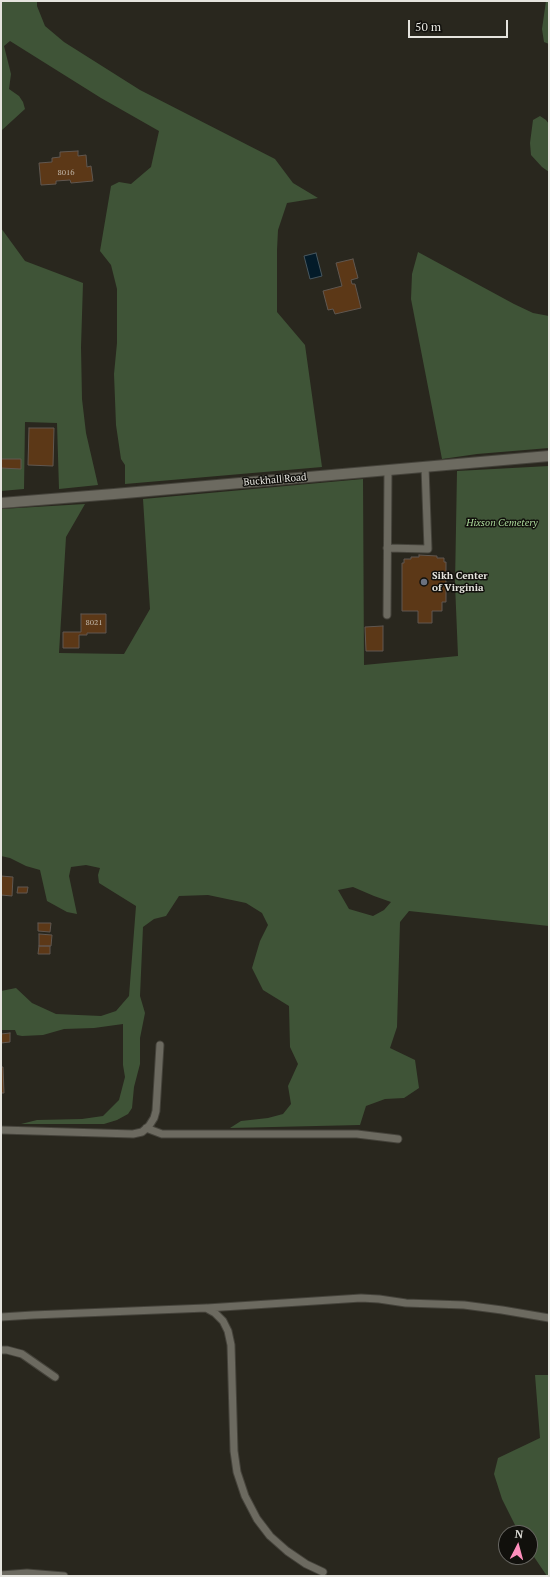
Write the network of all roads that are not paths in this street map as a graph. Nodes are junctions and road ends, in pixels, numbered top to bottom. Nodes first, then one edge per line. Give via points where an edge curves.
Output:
1 (549, 456) edge
2 (425, 467) junction
3 (388, 470) junction
4 (1, 503) edge
5 (387, 548) junction
6 (387, 615) dead end
7 (160, 1045) dead end
8 (146, 1128) junction
9 (1, 1130) edge
10 (398, 1139) dead end
11 (206, 1308) junction
12 (1, 1317) edge
13 (549, 1318) edge
14 (1, 1350) edge
15 (55, 1377) dead end
16 (323, 1572) dead end
17 (1, 1576) edge
18 (64, 1576) edge

1 - 2 street, Buckhall Road
2 - 3 street, Buckhall Road
2 - 5 lane via 428,549
3 - 4 street, Buckhall Road
3 - 5 lane
5 - 6 lane
7 - 8 lane via 156,1111
8 - 9 lane via 133,1134
8 - 10 lane via 162,1134 357,1134
11 - 12 lane
11 - 13 lane via 361,1298 406,1304 464,1305
11 - 16 lane via 223,1321 231,1345 234,1451 237,1472 245,1496 270,1536 306,1564
14 - 15 lane via 22,1354
17 - 18 lane via 27,1573

